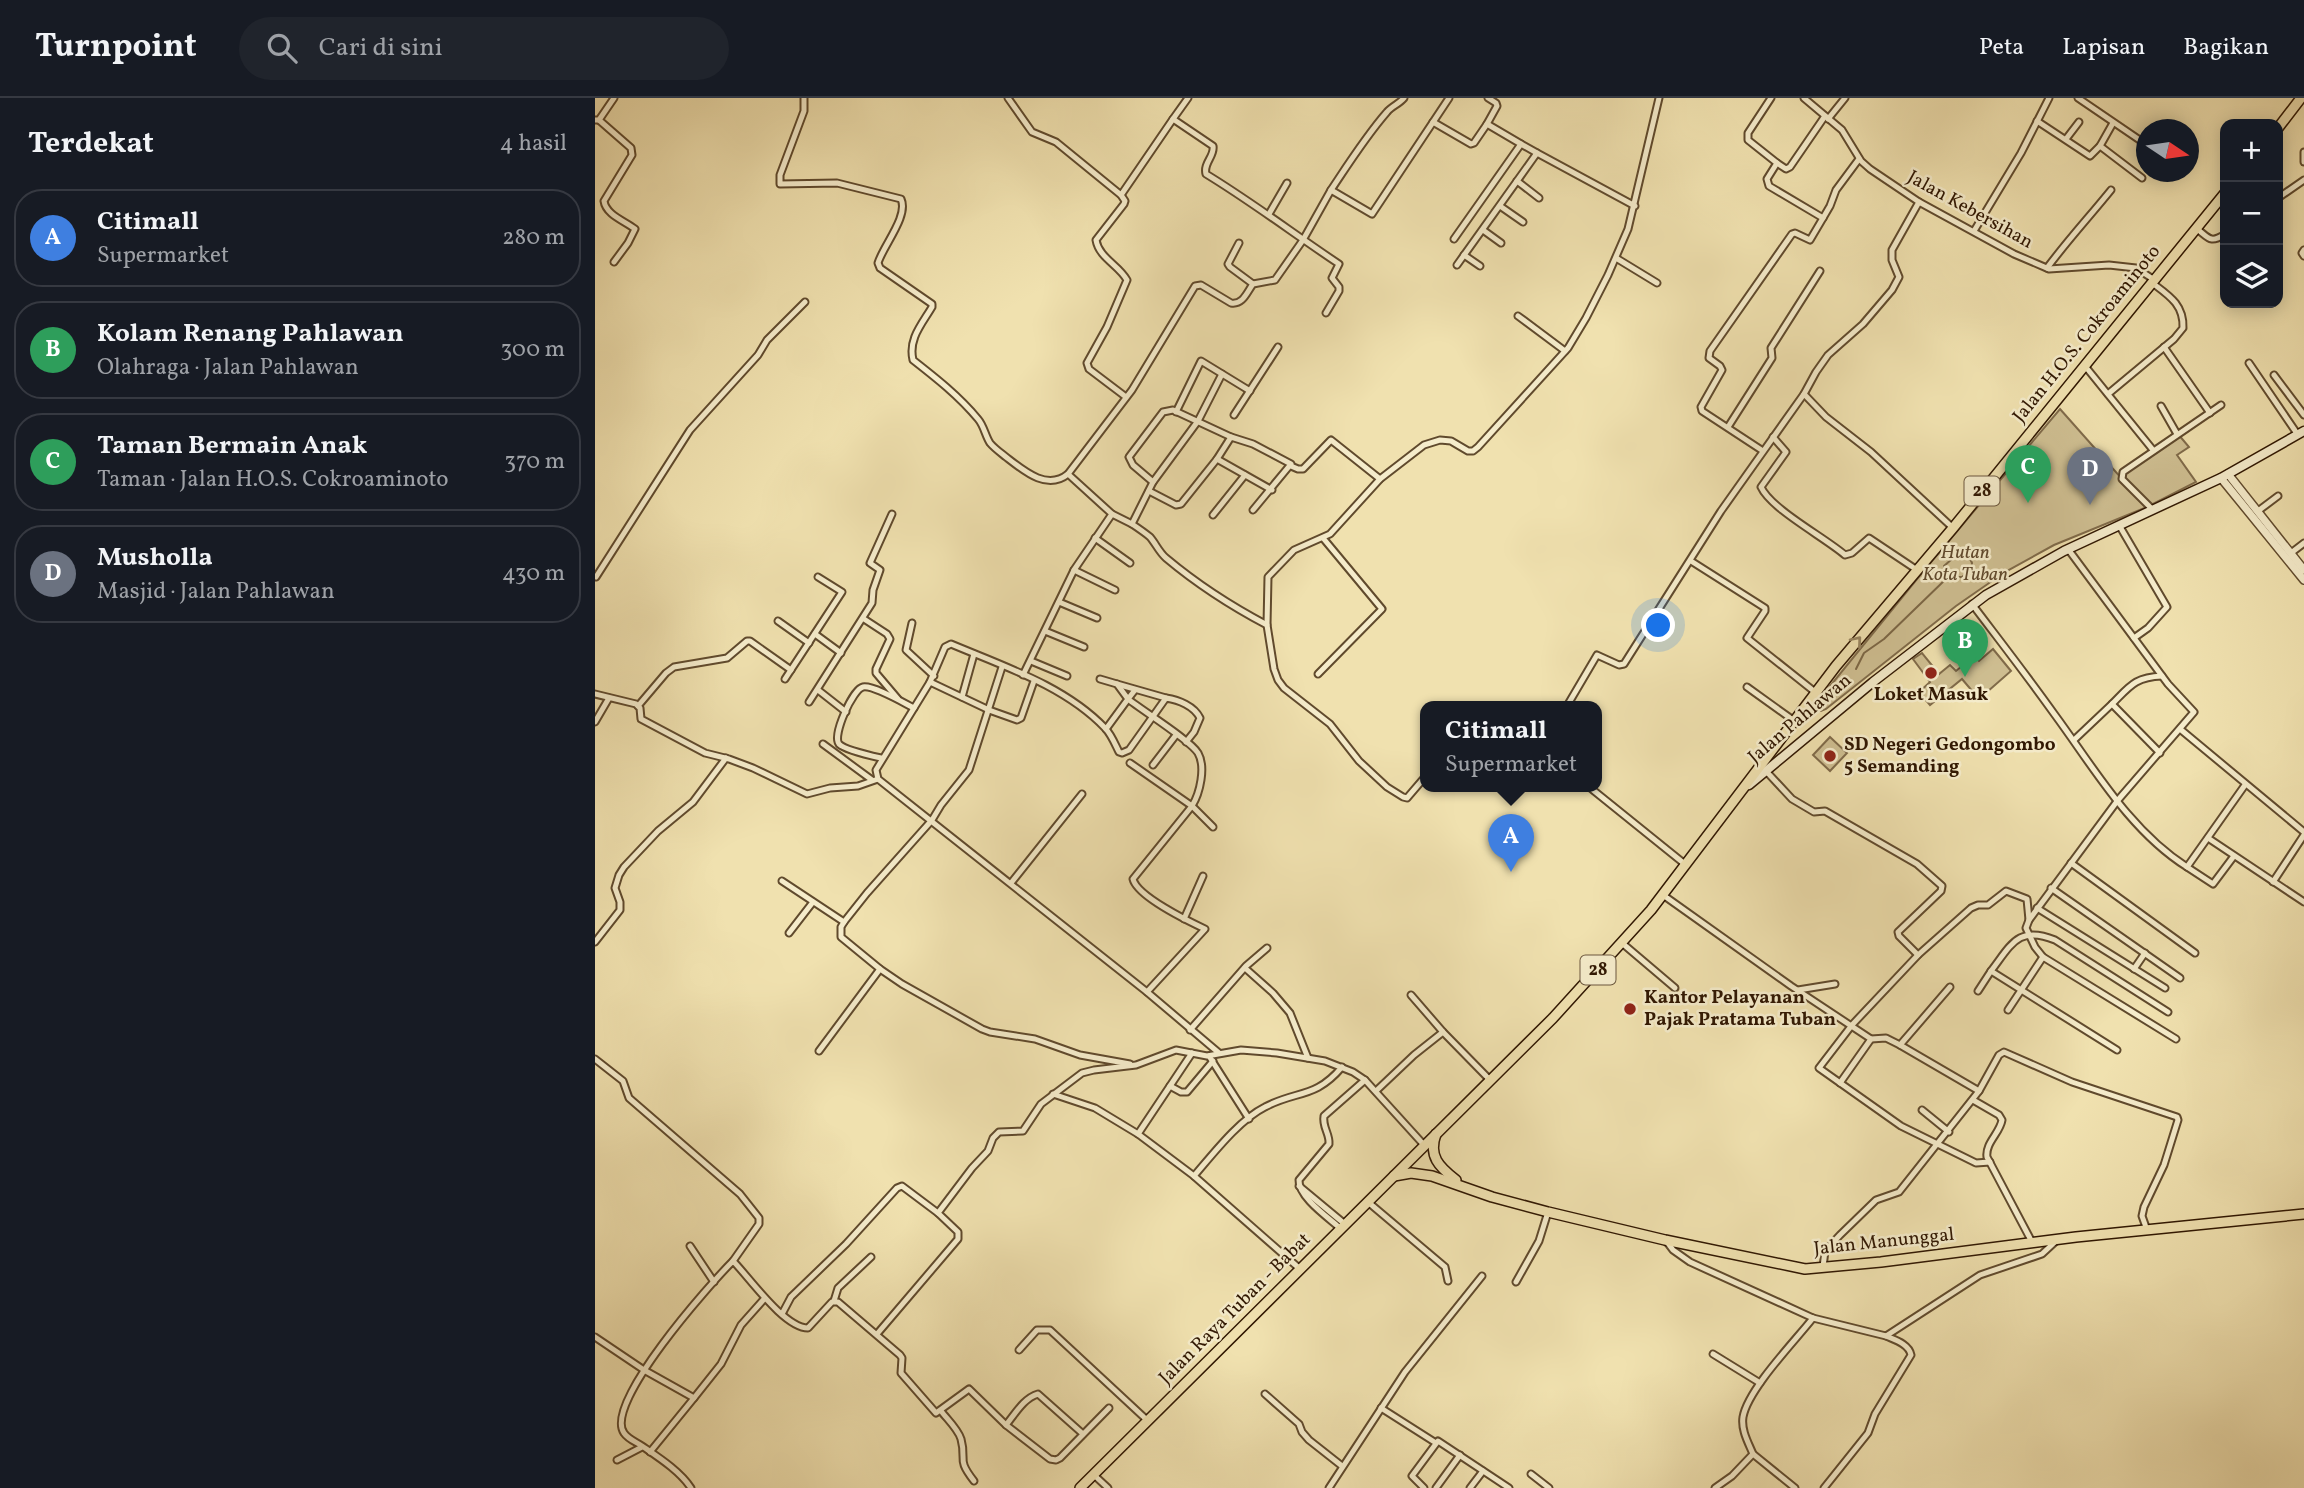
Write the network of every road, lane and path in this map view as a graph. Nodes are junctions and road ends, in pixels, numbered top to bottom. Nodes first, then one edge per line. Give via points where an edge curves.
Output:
1 (614, 98) edge
2 (804, 98) edge
3 (1008, 98) edge
4 (1188, 98) edge
5 (1404, 98) edge
6 (1449, 98) edge
7 (1488, 98) edge
8 (1659, 98) edge
9 (1771, 98) edge
10 (1804, 98) edge
11 (1846, 98) edge
12 (2049, 98) edge
13 (2078, 98) edge
14 (2296, 100) edge
15 (1826, 117) junction
16 (1173, 119) junction
17 (597, 120) edge
18 (2283, 120) edge
19 (2037, 121) junction
20 (1433, 122) junction
21 (2079, 122) dead end
22 (2113, 123) junction
23 (1487, 124) junction
24 (2136, 138) edge
25 (2066, 139) junction
26 (1521, 145) junction
27 (2100, 146) junction
28 (2304, 152) edge
29 (1537, 153) junction
30 (1859, 159) junction
31 (2304, 162) edge
32 (1777, 163) junction
33 (2136, 173) edge
34 (2304, 180) edge
35 (1517, 181) junction
36 (1287, 183) dead end
37 (1331, 190) junction
38 (2111, 190) dead end
39 (1121, 195) junction
40 (2283, 195) edge
41 (1539, 198) dead end
42 (2220, 199) edge
43 (1919, 202) junction
44 (1500, 205) junction
45 (1635, 206) junction
46 (1269, 214) junction
47 (1823, 218) junction
48 (1523, 222) dead end
49 (2196, 228) junction
50 (1483, 230) junction
51 (1974, 231) junction
52 (2220, 237) edge
53 (1454, 239) dead end
54 (1303, 240) junction
55 (1239, 243) dead end
56 (1501, 243) dead end
57 (2304, 250) edge
58 (1464, 255) junction
59 (2304, 256) edge
60 (1616, 258) junction
61 (614, 262) dead end
62 (1457, 265) dead end
63 (1480, 266) dead end
64 (2047, 268) junction
65 (1820, 271) dead end
66 (2152, 280) junction
67 (1657, 283) dead end
68 (1253, 284) junction
69 (805, 302) dead end
70 (1326, 313) dead end
71 (1518, 316) dead end
72 (1278, 347) dead end
73 (2164, 347) junction
74 (1565, 351) junction
75 (2249, 363) dead end
76 (2085, 365) junction
77 (1222, 374) junction
78 (2274, 375) dead end
79 (1250, 391) junction
80 (1804, 394) junction
81 (2108, 394) junction
82 (1126, 397) junction
83 (2221, 405) dead end
84 (2161, 406) dead end
85 (1176, 412) junction
86 (2210, 413) junction
87 (1234, 415) dead end
88 (2304, 415) edge
89 (1198, 421) junction
90 (1728, 427) junction
91 (2301, 433) edge
92 (2177, 434) junction
93 (1231, 437) junction
94 (1773, 437) junction
95 (2153, 450) junction
96 (1763, 451) junction
97 (1217, 459) junction
98 (1291, 466) junction
99 (1068, 474) junction
100 (1245, 475) junction
101 (2224, 476) junction
102 (1380, 480) junction
103 (1153, 482) junction
104 (1272, 490) junction
105 (1149, 491) junction
106 (2279, 496) dead end
107 (1253, 510) dead end
108 (2153, 510) junction
109 (2258, 512) junction
110 (1112, 513) junction
111 (892, 514) dead end
112 (1213, 515) dead end
113 (1132, 524) junction
114 (2119, 525) junction
115 (1953, 528) junction
116 (1095, 538) junction
117 (1322, 538) junction
118 (2304, 543) edge
119 (2068, 549) junction
120 (2291, 553) junction
121 (2139, 560) junction
122 (1691, 561) junction
123 (1130, 563) dead end
124 (2131, 565) dead end
125 (1074, 570) junction
126 (1917, 570) junction
127 (2304, 570) edge
128 (595, 577) edge
129 (818, 577) dead end
130 (2304, 580) edge
131 (2105, 582) dead end
132 (2097, 588) junction
133 (1115, 590) dead end
134 (1059, 602) junction
135 (1972, 604) junction
136 (1097, 618) dead end
137 (864, 619) junction
138 (778, 621) dead end
139 (912, 623) dead end
140 (1266, 625) junction
141 (1045, 631) junction
142 (815, 634) junction
143 (2134, 638) junction
144 (809, 643) junction
145 (1084, 647) dead end
146 (841, 653) junction
147 (974, 654) junction
148 (1031, 661) junction
149 (1002, 667) junction
150 (791, 670) junction
151 (1023, 674) junction
152 (1318, 674) dead end
153 (1067, 676) dead end
154 (2162, 676) junction
155 (785, 679) dead end
156 (932, 679) junction
157 (1100, 679) dead end
158 (1034, 681) junction
159 (1117, 684) junction
160 (1747, 687) dead end
161 (818, 690) junction
162 (1135, 690) junction
163 (1815, 692) junction
164 (595, 694) edge
165 (962, 697) junction
166 (609, 698) junction
167 (1166, 698) junction
168 (1128, 699) junction
169 (900, 701) junction
170 (1570, 701) edge
171 (809, 702) dead end
172 (2112, 704) junction
173 (638, 706) junction
174 (914, 708) junction
175 (989, 710) junction
176 (846, 712) junction
177 (1154, 719) junction
178 (1793, 720) junction
179 (595, 723) edge
180 (1106, 729) junction
181 (2180, 729) junction
182 (1176, 735) junction
183 (2074, 740) junction
184 (1186, 742) junction
185 (823, 744) dead end
186 (2160, 753) junction
187 (726, 758) junction
188 (881, 758) junction
189 (1130, 763) dead end
190 (1153, 765) dead end
191 (1765, 770) junction
192 (875, 779) junction
193 (1420, 784) edge
194 (2245, 785) junction
195 (1595, 792) edge
196 (1742, 792) junction
197 (1082, 794) dead end
198 (2117, 800) junction
199 (1192, 806) junction
200 (932, 820) junction
201 (1213, 827) dead end
202 (2304, 833) edge
203 (2208, 838) junction
204 (2234, 856) junction
205 (2071, 863) junction
206 (1686, 865) junction
207 (2187, 867) junction
208 (1203, 876) dead end
209 (782, 881) dead end
210 (2273, 882) junction
211 (1011, 883) junction
212 (2051, 888) junction
213 (1663, 895) junction
214 (813, 902) junction
215 (2304, 902) edge
216 (2037, 908) junction
217 (1184, 919) junction
218 (2029, 920) junction
219 (844, 922) junction
220 (789, 933) dead end
221 (2029, 934) junction
222 (2041, 935) junction
223 (595, 942) edge
224 (1622, 943) junction
225 (1267, 948) dead end
226 (2145, 953) junction
227 (2195, 953) dead end
228 (1918, 955) junction
229 (2043, 957) junction
230 (1245, 968) junction
231 (880, 969) junction
232 (2134, 969) junction
233 (1991, 971) junction
234 (2180, 978) dead end
235 (1835, 984) dead end
236 (1950, 987) dead end
237 (1675, 988) dead end
238 (2165, 988) dead end
239 (1798, 990) junction
240 (1977, 991) dead end
241 (2021, 991) junction
242 (1147, 992) junction
243 (1411, 995) dead end
244 (2008, 1010) dead end
245 (2168, 1012) dead end
246 (1852, 1025) junction
247 (1190, 1030) junction
248 (1443, 1032) junction
249 (1871, 1039) junction
250 (2176, 1039) dead end
251 (1900, 1045) junction
252 (2117, 1050) dead end
253 (819, 1051) dead end
254 (1192, 1053) junction
255 (1219, 1054) junction
256 (1211, 1058) junction
257 (1308, 1058) junction
258 (595, 1059) edge
259 (1136, 1065) junction
260 (1342, 1067) junction
261 (1365, 1080) junction
262 (1490, 1080) junction
263 (1840, 1083) junction
264 (1170, 1086) junction
265 (1376, 1091) junction
266 (1979, 1091) junction
267 (1053, 1094) junction
268 (1973, 1100) junction
269 (1922, 1110) dead end
270 (1249, 1119) junction
271 (1949, 1132) junction
272 (1437, 1133) junction
273 (1138, 1134) junction
274 (1424, 1145) junction
275 (1938, 1145) junction
276 (1414, 1154) joint
277 (1990, 1162) junction
278 (1194, 1176) junction
279 (1393, 1176) junction
280 (1465, 1186) junction
281 (1368, 1202) junction
282 (938, 1213) junction
283 (1548, 1213) junction
284 (2304, 1214) edge
285 (1344, 1227) junction
286 (2147, 1230) junction
287 (2059, 1239) junction
288 (1665, 1240) junction
289 (2032, 1242) junction
290 (690, 1246) dead end
291 (871, 1258) dead end
292 (733, 1261) junction
293 (1822, 1268) junction
294 (1300, 1269) junction
295 (1482, 1276) dead end
296 (1448, 1281) dead end
297 (714, 1282) junction
298 (1516, 1282) dead end
299 (765, 1298) junction
300 (834, 1301) junction
301 (782, 1314) junction
302 (1814, 1318) junction
303 (877, 1334) junction
304 (1886, 1336) junction
305 (595, 1337) edge
306 (1019, 1350) dead end
307 (1713, 1354) dead end
308 (644, 1370) junction
309 (1760, 1383) junction
310 (1265, 1394) dead end
311 (694, 1398) junction
312 (1109, 1408) dead end
313 (1381, 1408) junction
314 (941, 1411) junction
315 (1148, 1421) junction
316 (1006, 1425) junction
317 (1083, 1434) junction
318 (1436, 1443) junction
319 (642, 1447) junction
320 (650, 1452) junction
321 (1753, 1454) junction
322 (1460, 1455) junction
323 (617, 1461) dead end
324 (1342, 1466) junction
325 (1483, 1471) junction
326 (1531, 1474) dead end
327 (1094, 1475) junction
328 (974, 1481) dead end
329 (1501, 1486) edge
330 (691, 1488) edge
331 (1080, 1488) edge
332 (1108, 1488) edge
333 (1329, 1488) edge
334 (1424, 1488) edge
335 (1436, 1488) edge
336 (1470, 1488) edge
337 (1509, 1488) edge
338 (1549, 1488) edge
339 (1715, 1488) edge
340 (1795, 1488) edge
341 (1824, 1488) edge

1 - 17 street
2 - 99 street via 780,184 837,183 901,199 901,215 878,263 932,304 913,340 913,360 978,419 991,445 1021,468 1052,481
3 - 39 street via 1033,132 1056,142
4 - 16 street
5 - 37 street via 1390,108 1358,148
6 - 20 street
7 - 23 street via 1497,106
8 - 45 street
9 - 32 street via 1747,138
10 - 15 street, Jalan Kebersihan
11 - 15 street
12 - 19 street
13 - 22 street
14 - 18 highway
15 - 30 street, Jalan Kebersihan via 1842,130
15 - 32 street via 1788,169
16 - 39 street
16 - 46 street via 1213,146 1206,174
17 - 61 street via 631,148 632,155 604,201 608,211 635,229
19 - 25 street
19 - 51 street
20 - 23 street via 1471,144
20 - 37 street via 1372,214
21 - 25 street
22 - 24 street
22 - 27 street
23 - 26 street
25 - 27 street via 2090,156
26 - 29 street
26 - 53 street
27 - 33 street
28 - 31 street
29 - 35 street
29 - 45 street
30 - 43 street, Jalan Kebersihan
30 - 47 street
32 - 47 street via 1767,179 1769,186
34 - 40 street
35 - 41 street
35 - 44 street
36 - 46 street
37 - 54 street
38 - 64 street
39 - 82 street via 1124,205 1096,240 1099,251 1127,280 1087,363
42 - 49 highway, Jalan H.O.S. Cokroaminoto / 28
43 - 51 street, Jalan Kebersihan
43 - 80 street via 1893,243 1892,260 1899,277 1892,290 1828,355
44 - 48 street
44 - 50 street
45 - 60 street
46 - 54 street
47 - 90 street via 1811,240 1792,234 1710,351 1709,358 1722,368 1701,409
49 - 52 street via 2212,240
49 - 66 highway, Jalan H.O.S. Cokroaminoto / 28
50 - 56 street
50 - 58 street
51 - 64 street, Jalan Kebersihan
54 - 68 street via 1275,280
54 - 70 street via 1339,264 1332,278 1339,290
55 - 68 street via 1228,264
57 - 59 street
58 - 62 street
58 - 63 street
60 - 67 street
60 - 74 street
64 - 66 street, Jalan Kebersihan via 2136,268
65 - 90 street
66 - 73 street, Jalan Kebersihan via 2178,303 2182,313 2183,328
66 - 76 highway, Jalan H.O.S. Cokroaminoto / 28
68 - 82 street via 1236,304 1195,286
69 - 128 street via 690,429
71 - 74 street
72 - 79 street
73 - 81 street, Jalan Kebersihan
73 - 86 street
74 - 102 street via 1473,451 1440,440 1424,445
75 - 91 street
76 - 81 street
76 - 115 highway, Jalan H.O.S. Cokroaminoto / 28
77 - 79 street
77 - 85 street via 1201,362
77 - 89 street
78 - 88 street
79 - 87 street
80 - 94 street
80 - 115 street
81 - 95 street
82 - 99 street
83 - 86 street
84 - 92 street
85 - 89 street
85 - 103 street via 1163,412 1128,460
86 - 92 street
89 - 93 street
89 - 103 street
90 - 96 street
91 - 101 main road, Jalan Pahlawan
92 - 95 street
93 - 97 street
93 - 98 street
94 - 96 street
94 - 126 street via 1786,453 1761,488 1779,506 1845,555 1870,538
95 - 108 street via 2121,477
96 - 122 street
97 - 100 street
97 - 105 street via 1178,506
98 - 102 street via 1303,468 1332,440
98 - 104 street
99 - 110 street
100 - 104 street
100 - 112 street
101 - 108 main road, Jalan Pahlawan
101 - 109 street
101 - 130 street
102 - 117 street
103 - 105 street
104 - 107 street
105 - 113 street
106 - 109 street
108 - 114 main road, Jalan Pahlawan
109 - 120 street
110 - 113 street
110 - 116 street
111 - 137 street via 870,563 880,570
113 - 140 street via 1187,574
114 - 119 main road, Jalan Pahlawan
114 - 121 street
115 - 126 highway, Jalan H.O.S. Cokroaminoto / 28
116 - 123 street
116 - 125 street
117 - 140 street via 1294,550 1269,575
117 - 152 street via 1382,609
118 - 120 street
119 - 132 street
119 - 135 main road, Jalan Pahlawan
120 - 127 street
121 - 124 street
121 - 143 street via 2167,607
122 - 163 street via 1765,608 1747,639
122 - 170 street via 1624,664 1597,655
125 - 133 street
125 - 134 street
163 -> 126 highway, Jalan H.O.S. Cokroaminoto / 28
129 - 142 street via 842,592
131 - 132 street
132 - 143 street
134 - 136 street
134 - 141 street
135 - 183 street
135 - 191 main road, Jalan Pahlawan
137 - 146 street
137 - 169 street via 890,639 876,673
138 - 144 street
139 - 156 street via 906,650
140 - 193 street via 1278,680 1284,688 1330,724 1359,761 1403,797
141 - 145 street
141 - 148 street
142 - 144 street
142 - 146 street
143 - 154 street
144 - 150 street
146 - 161 street
147 - 149 street
147 - 156 street via 947,645
147 - 165 street
148 - 151 street
148 - 153 street
149 - 151 street
149 - 175 street
150 - 155 street
150 - 173 street via 747,641 727,658 674,667
151 - 158 street
154 - 172 street via 2135,681
154 - 181 street via 2193,711
156 - 165 street
156 - 174 street
157 - 159 street
158 - 175 street via 1021,718
158 - 180 street via 1057,692
159 - 162 street
159 - 168 street
160 - 178 street
161 - 171 street
161 - 176 street
162 - 167 street
162 - 168 street
163 - 178 highway, Jalan H.O.S. Cokroaminoto / 28
164 - 166 street
165 - 175 street
166 - 173 street
166 - 179 street
167 - 177 street
167 - 184 street via 1198,714 1199,723
168 - 177 street
168 - 180 street
169 - 174 street
169 - 176 street via 863,687 856,691
172 - 183 street
172 - 186 street
173 - 187 street via 643,722 705,753
174 - 188 street
175 - 200 street via 971,768
176 - 188 street via 837,733 842,747
177 - 180 street via 1125,753 1119,752
177 - 182 street
178 - 196 highway, Jalan H.O.S. Cokroaminoto / 28
181 - 186 street
181 - 194 street
182 - 184 street
182 - 190 street
183 - 198 street
184 - 199 street via 1196,751 1201,766 1198,796
185 - 192 street
186 - 198 street
187 - 192 street via 812,795
187 - 223 street via 693,802 624,867 615,888 620,910
188 - 192 street
189 - 199 street
191 - 196 main road, Jalan Pahlawan
191 - 228 street via 1792,799 1814,812 1823,810 1917,864 1942,886 1898,932
192 - 200 street
194 - 202 street
194 - 203 street
195 - 206 street
196 - 206 highway, Jalan Pahlawan / 28
197 - 211 street
198 - 205 street
198 - 207 street via 2152,842
199 - 201 street
199 - 217 street via 1133,878 1142,892
200 - 211 street
200 - 219 street
202 - 210 street
203 - 204 street
203 - 207 street
204 - 207 street via 2213,884
204 - 210 street
205 - 212 street
205 - 227 street
206 - 213 highway, Jalan Pahlawan / 28
208 - 217 street
209 - 214 street
210 - 215 street
211 - 242 street
212 - 216 street
212 - 226 street
213 - 224 highway, Jalan Pahlawan / 28
213 - 239 street
214 - 219 street
214 - 220 street
216 - 218 street
216 - 232 street
217 - 242 street via 1205,929
218 - 221 street
218 - 222 street
218 - 228 street via 2025,897 2002,891 1988,905 1971,908
219 - 231 street via 840,932 844,941
221 - 222 street
221 - 229 street
221 - 233 street via 2015,940
222 - 245 street
224 - 237 street
224 - 262 highway, Jalan Pahlawan / 28
225 - 230 street
226 - 232 street
226 - 234 street
228 - 246 street
229 - 241 street
229 - 250 street
230 - 247 street
230 - 257 street via 1290,1013
231 - 253 street
231 - 259 street via 990,1032
232 - 238 street
233 - 240 street
233 - 241 street
235 - 239 street
236 - 251 street
239 - 246 street
241 - 244 street
241 - 252 street
242 - 247 street
243 - 248 street
246 - 249 street
246 - 263 street via 1819,1067
247 - 255 street
248 - 262 street
248 - 265 street
249 - 251 street via 1886,1038
249 - 263 street
251 - 266 street
254 - 256 street
254 - 259 street via 1176,1050
254 - 264 street
255 - 256 street
255 - 257 street via 1257,1050
256 - 264 street via 1187,1092
256 - 270 street
257 - 260 street
258 - 292 street via 623,1081 629,1098 740,1194 759,1218
259 - 267 street via 1087,1071
260 - 261 street
260 - 270 street via 1324,1086 1265,1107
261 - 265 street
261 - 285 street via 1324,1116 1329,1144 1301,1175 1299,1186
262 - 272 highway, Jalan Pahlawan / 28
263 - 275 street via 1901,1126
264 - 273 street
265 - 274 street
266 - 268 street
266 - 286 street via 2004,1052 2072,1082 2177,1117 2164,1165 2144,1207
267 - 273 street via 1095,1108
267 - 282 street via 1023,1131 998,1133
268 - 271 street
268 - 277 street via 2002,1119 1987,1148
269 - 271 street
270 - 278 street
271 - 275 street
272 - 274 highway, Jalan Pahlawan / 28
272 - 280 highway via 1435,1160
273 - 278 street
274 - 276 highway, Jalan Pahlawan / 28
275 - 277 street via 1978,1164
275 - 293 street via 1899,1192 1876,1200 1840,1235 1825,1251
276 - 279 highway, Jalan Raya Tuban - Babat / 28
277 - 289 street
278 - 294 street
279 - 280 highway, Jalan Manunggal via 1417,1174
279 - 281 highway, Jalan Raya Tuban - Babat / 28
280 - 283 highway, Jalan Manunggal
281 - 285 highway, Jalan Raya Tuban - Babat / 28
281 - 296 street via 1443,1265
282 - 301 street via 899,1186 791,1297
282 - 303 street via 958,1232 958,1239
283 - 288 highway, Jalan Manunggal
283 - 298 street via 1539,1241
284 - 286 highway, Jalan Manunggal
285 - 294 highway, Jalan Raya Tuban - Babat / 28
286 - 287 highway, Jalan Manunggal
287 - 289 highway, Jalan Manunggal
287 - 304 street via 2042,1254 1980,1275
288 - 293 highway, Jalan Manunggal via 1795,1267
288 - 302 street via 1690,1262
289 - 293 highway, Jalan Manunggal
290 - 297 street
291 - 300 street via 838,1289
292 - 297 street
292 - 299 street
294 - 315 highway, Jalan Raya Tuban - Babat / 28
295 - 313 street
297 - 308 street
299 - 301 street
299 - 311 street via 741,1325 721,1364
300 - 301 street via 806,1329
300 - 303 street
302 - 304 street
302 - 309 street
303 - 314 street via 902,1358 901,1373 931,1409
304 - 341 street via 1904,1345 1911,1355 1868,1433
305 - 308 street
306 - 315 street via 1037,1330 1050,1330
307 - 309 street
308 - 311 street
308 - 319 street via 620,1419 622,1431
309 - 321 street via 1746,1406 1742,1426
310 - 324 street via 1299,1424 1309,1440
311 - 320 street
312 - 317 street
313 - 318 street
313 - 324 street
314 - 316 street via 969,1389
314 - 328 street via 959,1434 962,1464
315 - 327 highway, Jalan Raya Tuban - Babat / 28
316 - 317 street via 1053,1460
316 - 317 street via 1030,1396 1038,1394
318 - 322 street
318 - 334 street via 1412,1476
319 - 320 street
319 - 323 street
320 - 330 street
321 - 339 street
321 - 340 street
322 - 325 street
322 - 335 street
324 - 333 street
325 - 329 street
325 - 336 street
326 - 338 street
327 - 331 highway, Jalan Raya Tuban - Babat / 28
327 - 332 street
329 - 337 street

